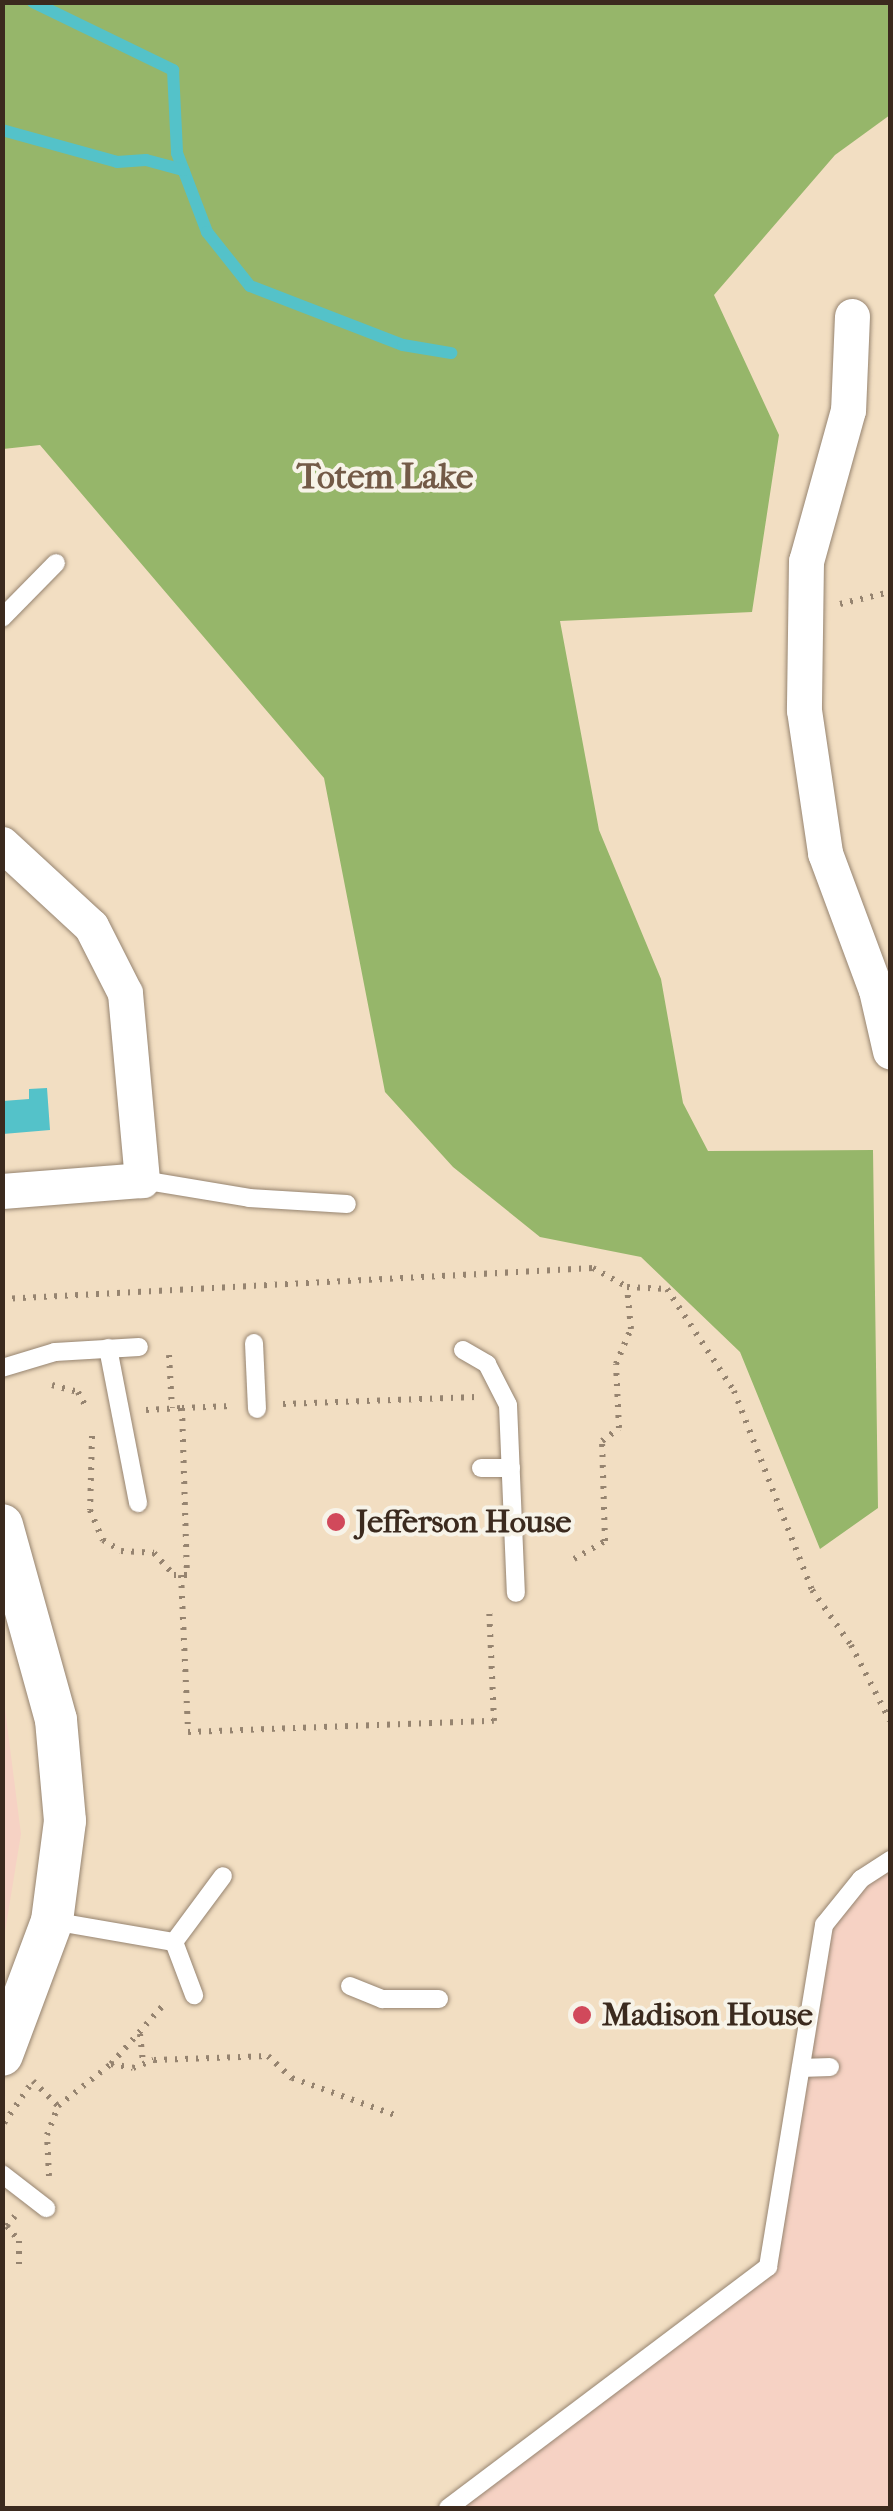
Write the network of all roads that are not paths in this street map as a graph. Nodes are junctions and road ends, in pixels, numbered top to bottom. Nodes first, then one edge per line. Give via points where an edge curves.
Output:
1 (852, 316) dead end
2 (56, 563) dead end
3 (2, 618) edge
4 (2, 844) edge
5 (890, 1051) edge
6 (142, 1180) junction
7 (2, 1191) edge
8 (347, 1204) dead end
9 (254, 1343) dead end
10 (139, 1347) dead end
11 (108, 1348) junction
12 (463, 1350) dead end
13 (2, 1368) edge
14 (257, 1407) road end
15 (482, 1468) road end
16 (511, 1468) junction
17 (138, 1502) dead end
18 (2, 1525) edge
19 (516, 1593) dead end
20 (890, 1860) edge
21 (224, 1876) dead end
22 (52, 1921) junction
23 (174, 1942) junction
24 (350, 1986) dead end
25 (194, 1995) dead end
26 (439, 1999) dead end
27 (2, 2055) edge
28 (830, 2067) dead end
29 (800, 2068) junction
30 (2, 2174) edge
31 (46, 2208) dead end
32 (448, 2508) edge

1 - 5 street via 848,410 806,561 804,710 825,853 876,990
2 - 3 lane
4 - 6 street via 91,926 125,993
6 - 7 street
6 - 8 lane via 250,1198
9 - 14 lane
10 - 11 lane
11 - 13 lane via 55,1352
11 - 17 lane
12 - 16 lane via 501,1383
15 - 16 lane
16 - 19 lane
18 - 22 street via 45,1670 64,1770 62,1867
20 - 29 lane via 861,1879 824,1925
21 - 23 lane
22 - 23 lane
22 - 27 street
23 - 25 lane
24 - 26 lane via 382,1999
28 - 29 lane
29 - 32 lane via 768,2267
30 - 31 lane

